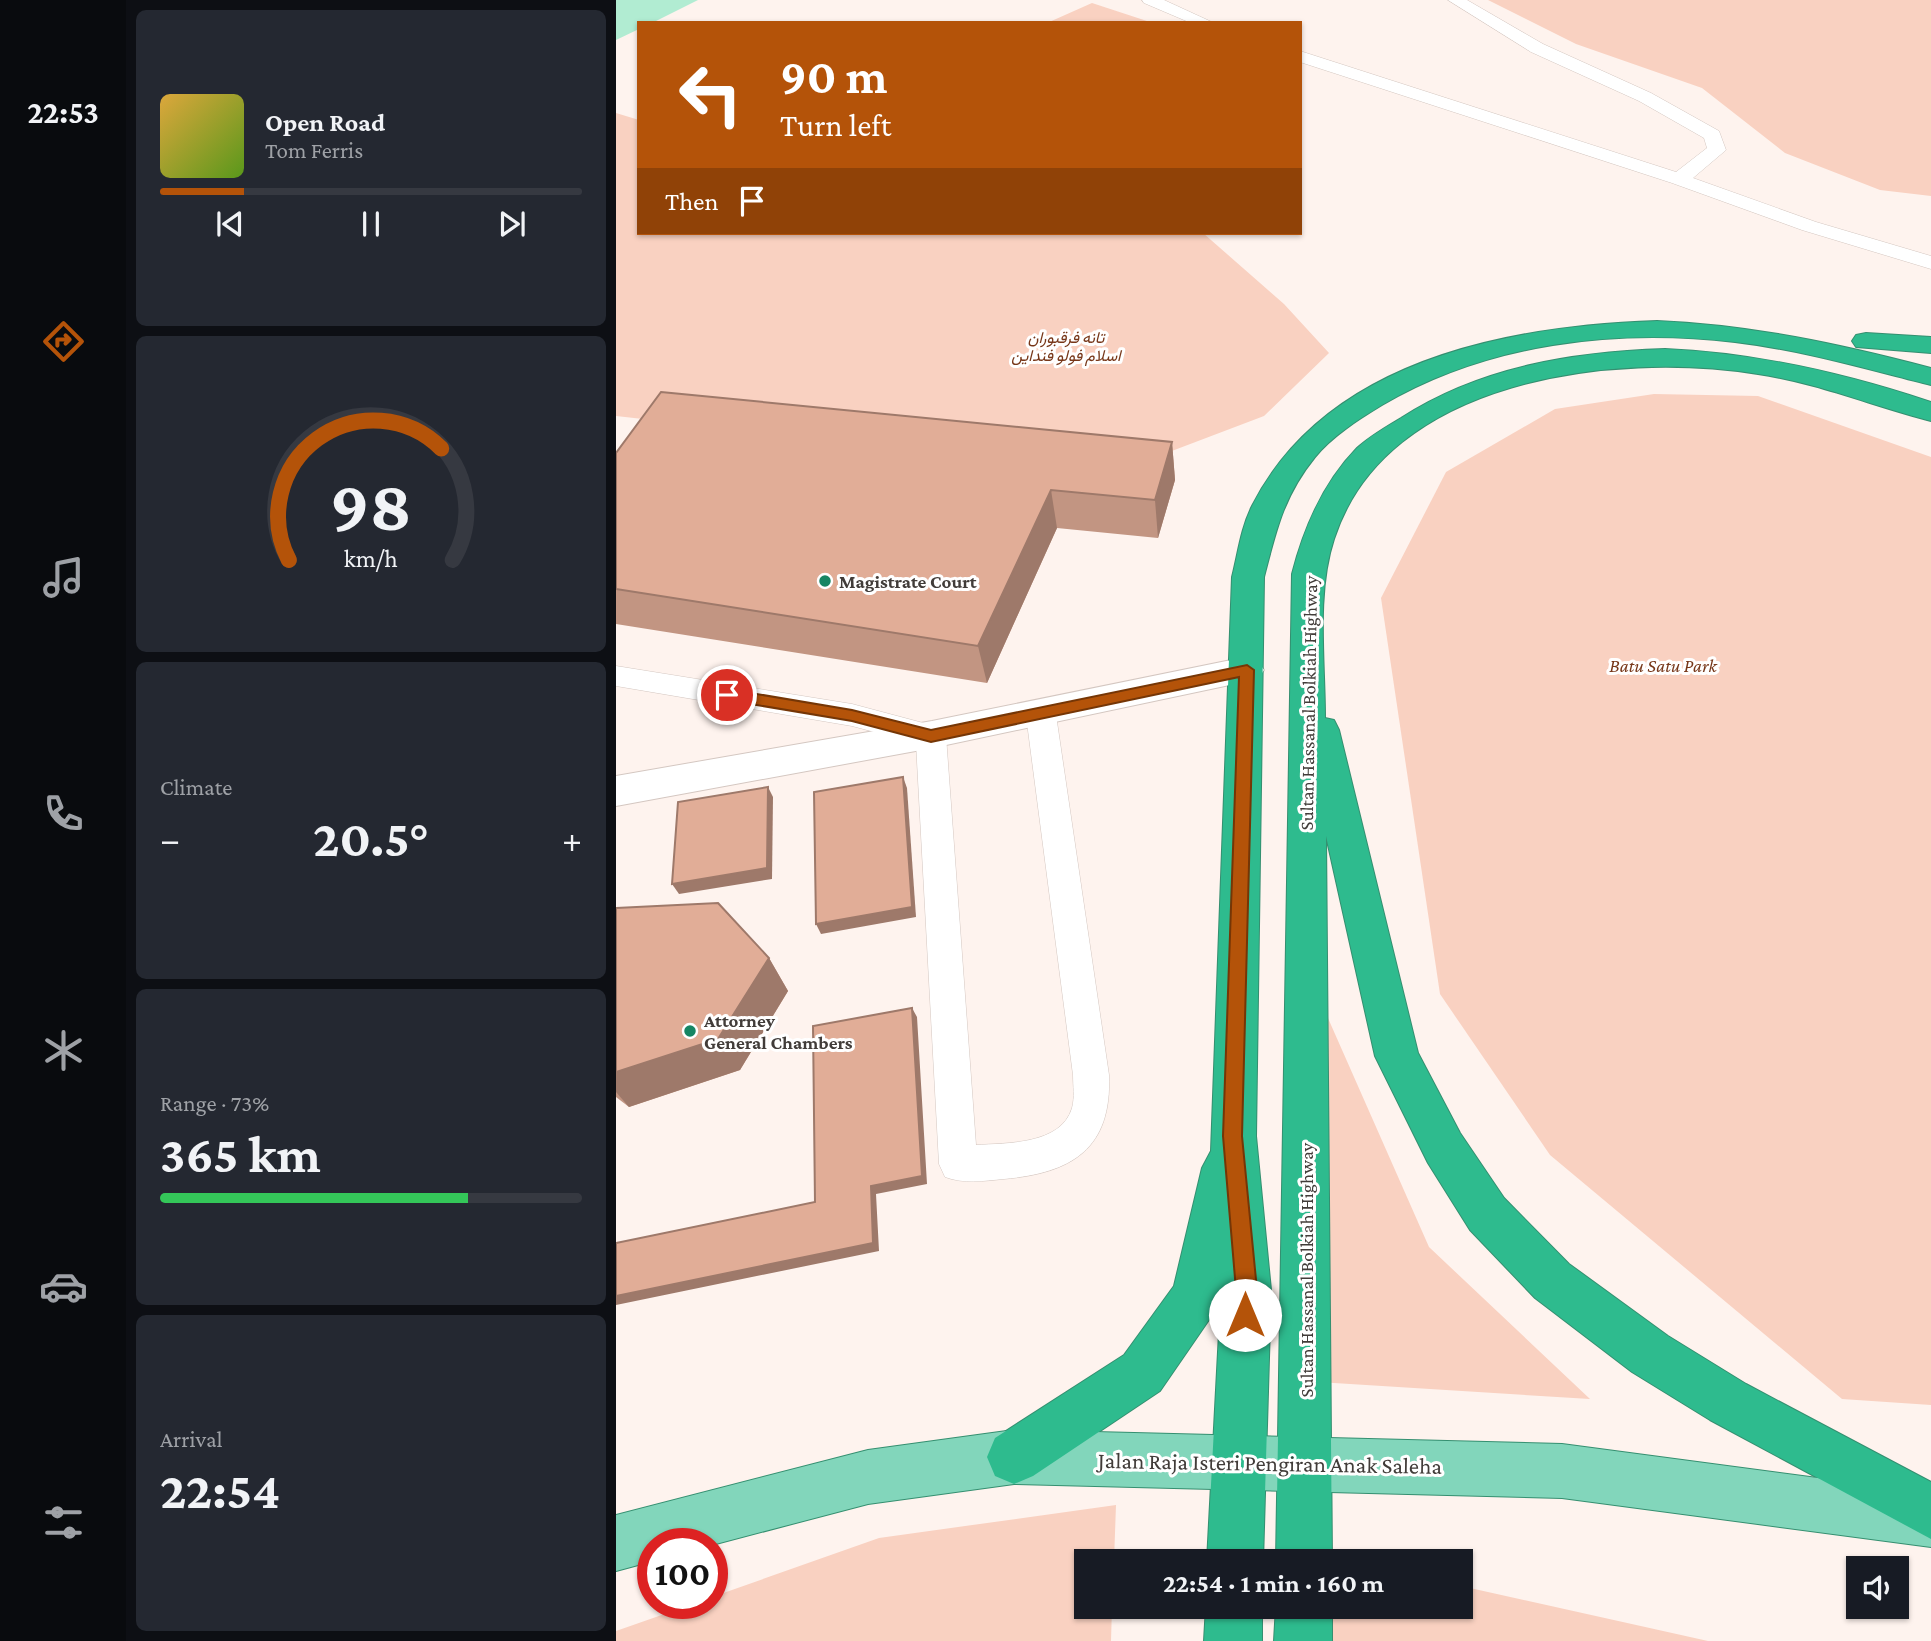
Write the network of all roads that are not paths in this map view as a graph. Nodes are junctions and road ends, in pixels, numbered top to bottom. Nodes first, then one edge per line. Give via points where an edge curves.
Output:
1 (1150, 0) edge
2 (1456, 0) edge
3 (1201, 21) edge
4 (1302, 58) edge
5 (1679, 179) junction
6 (1931, 263) edge
7 (1707, 331) junction
8 (1931, 345) edge
9 (1931, 377) edge
10 (1856, 386) junction
11 (1931, 412) edge
12 (1931, 429) edge
13 (1306, 667) junction
14 (1247, 670) junction
15 (620, 682) edge
16 (1041, 715) junction
17 (931, 736) junction
18 (616, 791) edge
19 (1233, 1136) junction
20 (1014, 1457) junction
21 (1239, 1462) junction
22 (1306, 1463) junction
23 (1931, 1512) edge
24 (1931, 1520) edge
25 (616, 1543) edge
26 (1236, 1549) edge
27 (1304, 1549) edge
28 (1234, 1619) edge
29 (1304, 1619) edge
30 (1233, 1641) edge
31 (1303, 1641) edge

1 - 3 lane
2 - 5 lane via 1537,48 1645,97 1712,135 1717,150
4 - 5 lane
5 - 6 lane
7 - 8 highway via 1760,329
7 - 9 highway via 1789,342
7 - 14 highway via 1578,333 1489,349 1425,372 1361,405 1309,445 1269,503 1248,577
10 - 11 highway, Sultan Hassanal Bolkiah Highway
10 - 12 highway
10 - 13 highway, Sultan Hassanal Bolkiah Highway via 1754,364 1668,358 1597,361 1531,371 1462,395 1418,417 1368,454 1342,487 1317,533 1308,574
13 - 22 highway, Sultan Hassanal Bolkiah Highway
13 - 23 highway via 1397,1056 1444,1148 1487,1214 1552,1281 1650,1354 1728,1402
14 - 16 street
14 - 19 highway
15 - 17 lane via 852,715
16 - 17 street
16 - 17 lane via 1091,1075 1090,1109 1079,1132 1056,1152 1027,1158 958,1164
17 - 18 street
19 - 20 highway via 1196,1297 1142,1373
19 - 21 highway via 1246,1290
20 - 21 main road, Jalan Raja Isteri Pengiran Anak Saleha
20 - 25 main road, Jalan Raja Isteri Pengiran Anak Saleha via 868,1476
21 - 22 main road, Jalan Raja Isteri Pengiran Anak Saleha
21 - 26 highway
22 - 24 main road, Jalan Raja Isteri Pengiran Anak Saleha via 1562,1471
22 - 27 highway, Sultan Hassanal Bolkiah Highway
28 - 30 highway
29 - 31 highway

